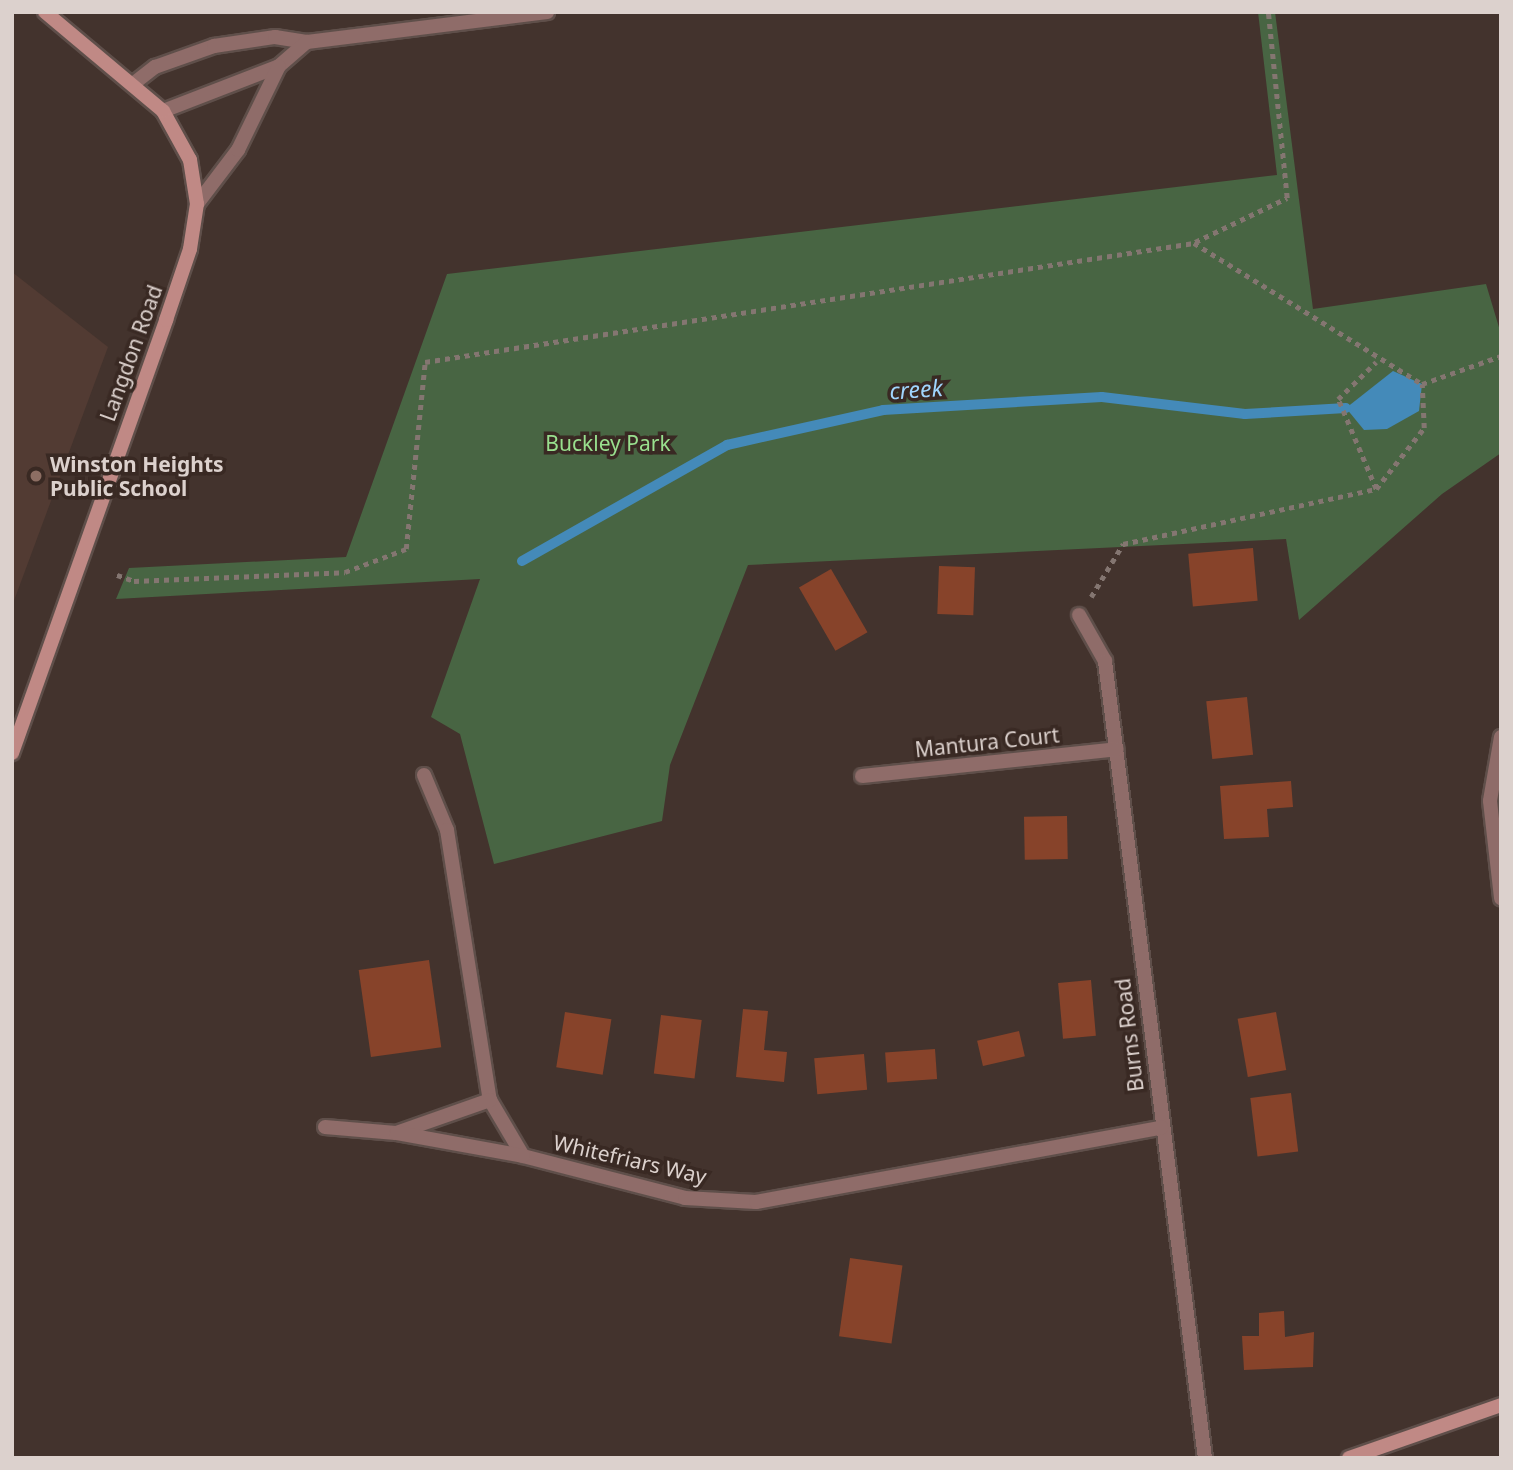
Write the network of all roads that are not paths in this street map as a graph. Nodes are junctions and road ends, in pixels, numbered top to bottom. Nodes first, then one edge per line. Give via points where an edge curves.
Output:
1 (45, 12) edge
2 (547, 12) edge
3 (307, 41) junction
4 (279, 65) junction
5 (133, 84) junction
6 (163, 111) junction
7 (197, 204) junction
8 (1079, 615) road end
9 (1501, 737) edge
10 (1117, 749) junction
11 (12, 753) edge
12 (424, 775) dead end
13 (862, 776) dead end
14 (1501, 898) edge
15 (490, 1100) junction
16 (325, 1127) dead end
17 (1161, 1128) junction
18 (396, 1133) junction
19 (523, 1156) junction
20 (1501, 1405) edge
21 (1205, 1458) edge
22 (1349, 1458) edge

1 - 5 street, Langdon Road
2 - 3 street
3 - 4 street
3 - 5 street via 275,37 214,46 155,67
4 - 6 street
4 - 7 street via 238,150
5 - 6 street, Langdon Road
6 - 7 street, Langdon Road via 190,160
7 - 11 street, Langdon Road via 174,297
8 - 10 street, Burns Road via 1105,661
9 - 14 street via 1490,801
10 - 13 street, Mantura Court
10 - 17 street, Burns Road
12 - 15 street, Whitefriars Way via 447,830
15 - 18 street
15 - 19 street, Whitefriars Way
16 - 18 street
17 - 19 street, Whitefriars Way via 756,1202 685,1198
17 - 21 street, Burns Road
18 - 19 street
20 - 22 street

